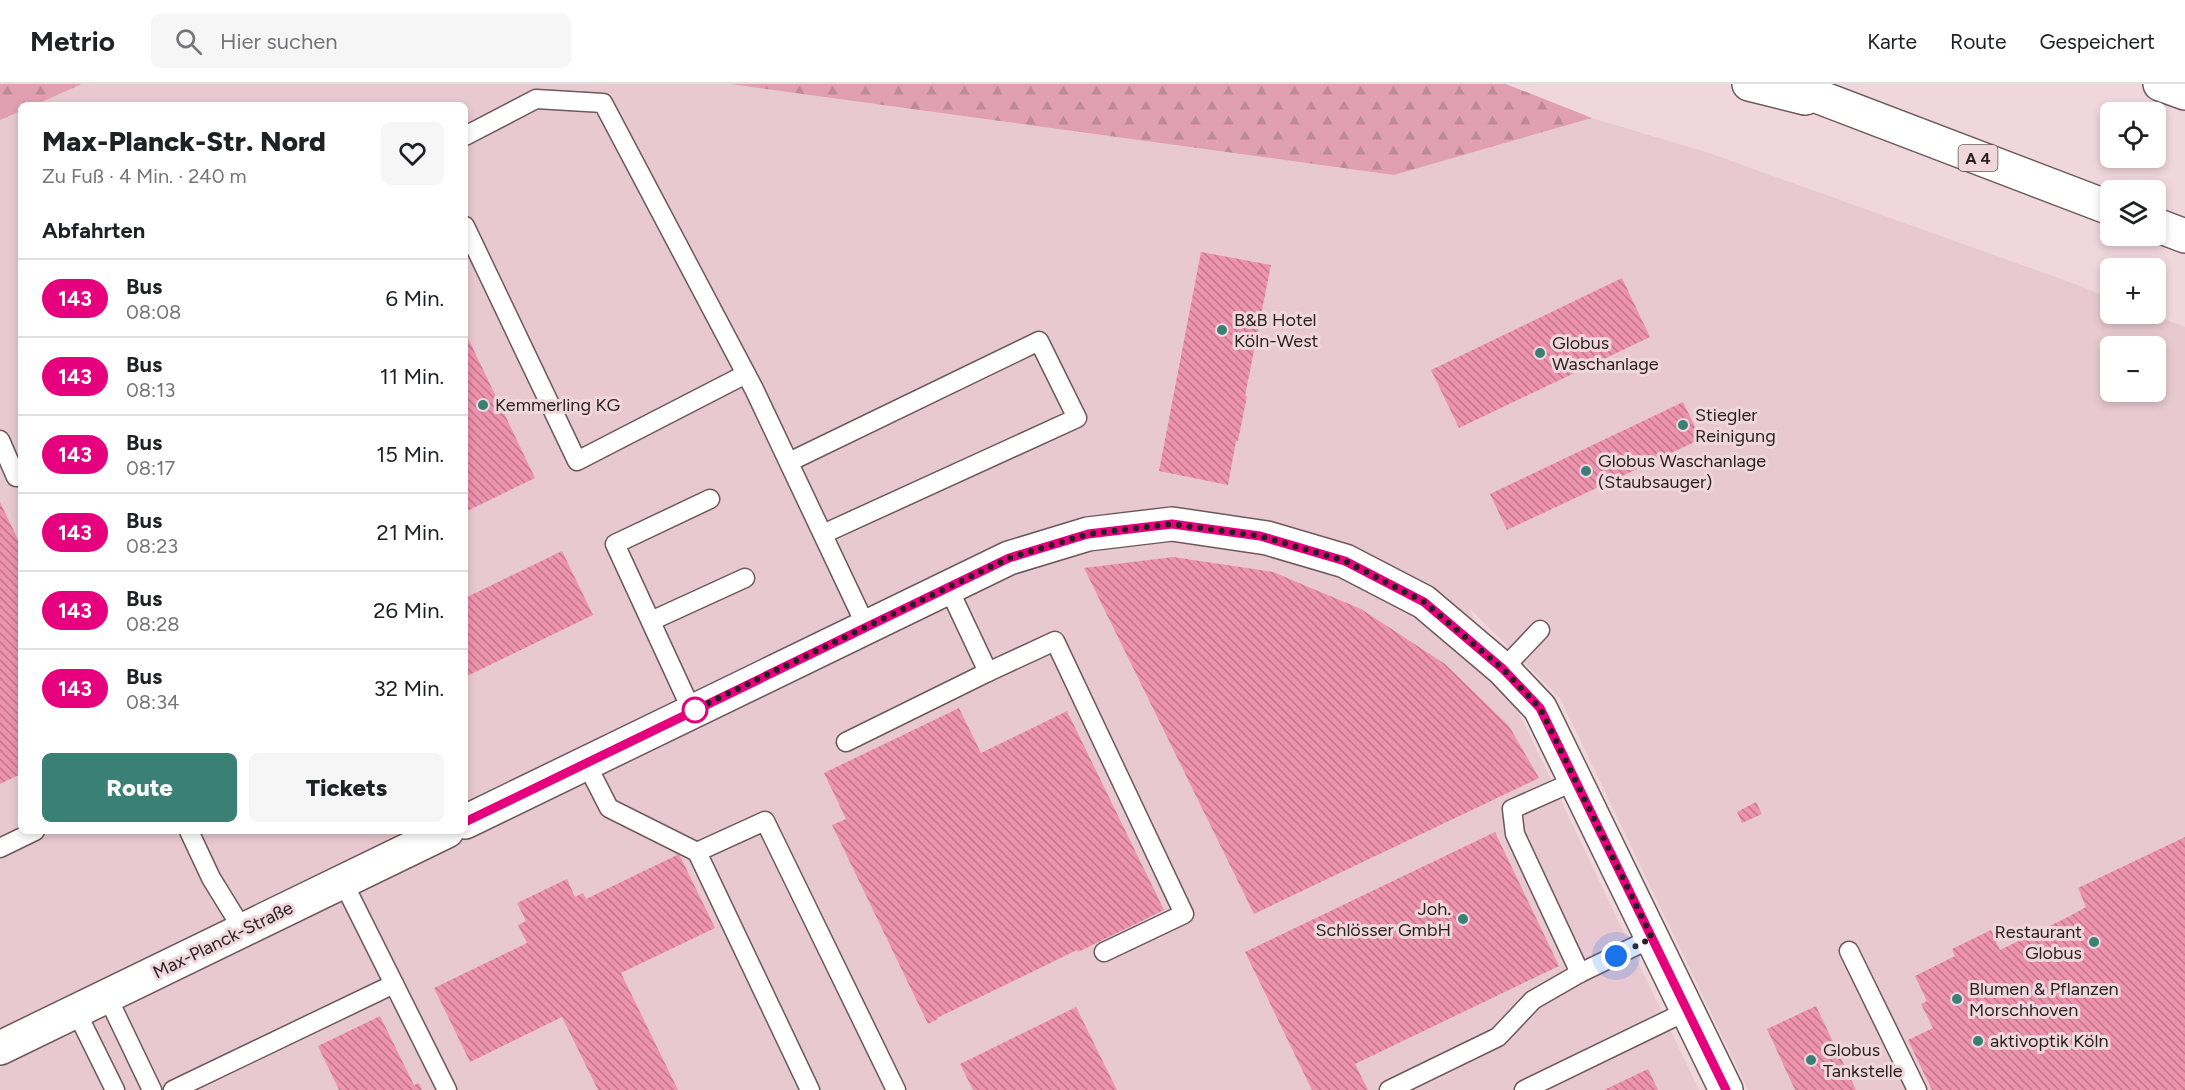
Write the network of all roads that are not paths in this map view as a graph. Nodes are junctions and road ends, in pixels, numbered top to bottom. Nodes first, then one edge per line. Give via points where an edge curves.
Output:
1 (1749, 84) edge
2 (1785, 84) edge
3 (2160, 84) edge
4 (2185, 93) edge
5 (1845, 108) junction
6 (468, 134) edge
7 (2100, 204) edge
8 (2166, 229) edge
9 (468, 232) edge
10 (2185, 236) edge
11 (746, 374) junction
12 (0, 441) edge
13 (789, 462) junction
14 (16, 477) dead end
15 (710, 499) dead end
16 (823, 534) junction
17 (744, 578) dead end
18 (948, 587) junction
19 (651, 621) junction
20 (866, 626) junction
21 (1540, 630) dead end
22 (1503, 669) junction
23 (988, 672) junction
24 (692, 711) junction
25 (846, 742) dead end
26 (586, 764) junction
27 (1575, 781) junction
28 (468, 821) edge
29 (29, 834) edge
30 (190, 834) edge
31 (441, 834) edge
32 (0, 848) edge
33 (697, 852) junction
34 (343, 882) junction
35 (243, 930) junction
36 (1652, 938) junction
37 (1849, 951) dead end
38 (1104, 952) dead end
39 (1580, 973) junction
40 (394, 984) junction
41 (107, 996) junction
42 (76, 1011) junction
43 (1687, 1011) junction
44 (0, 1048) edge
45 (115, 1090) edge
46 (152, 1090) edge
47 (173, 1090) edge
48 (447, 1090) edge
49 (810, 1090) edge
50 (896, 1090) edge
51 (1389, 1090) edge
52 (1524, 1090) edge
53 (1726, 1090) edge
54 (1917, 1090) edge

1 - 5 main road
2 - 5 main road, A 4
3 - 4 main road
5 - 7 main road, A 4
6 - 11 lane via 536,99 603,103
8 - 10 main road
9 - 11 lane via 577,461
11 - 13 lane
12 - 14 lane
13 - 16 lane
13 - 16 lane via 1039,341 1077,418
15 - 19 lane via 615,544
16 - 20 lane
17 - 19 lane
18 - 20 main road
18 - 22 main road via 1009,558 1088,534 1172,524 1260,536 1345,561 1424,602
18 - 23 lane
19 - 24 lane
20 - 24 main road
21 - 22 lane
22 - 27 main road via 1540,708
23 - 25 lane
23 - 38 lane via 1054,641 1184,914
24 - 26 main road
26 - 28 main road
26 - 33 lane via 609,808
27 - 36 main road
27 - 39 lane via 1512,809 1515,834
29 - 32 lane
30 - 35 lane via 211,878
31 - 34 main road, Max-Planck-Straße
33 - 49 lane
33 - 50 lane via 765,821
34 - 35 main road, Max-Planck-Straße
34 - 40 lane
35 - 41 main road, Max-Planck-Straße
36 - 39 lane
36 - 43 main road
37 - 54 lane
39 - 51 lane via 1533,1000 1498,1037
40 - 47 lane
40 - 48 lane
41 - 42 main road, Max-Planck-Straße
41 - 46 lane
42 - 44 main road, Max-Planck-Straße
42 - 45 lane
43 - 52 lane
43 - 53 main road

